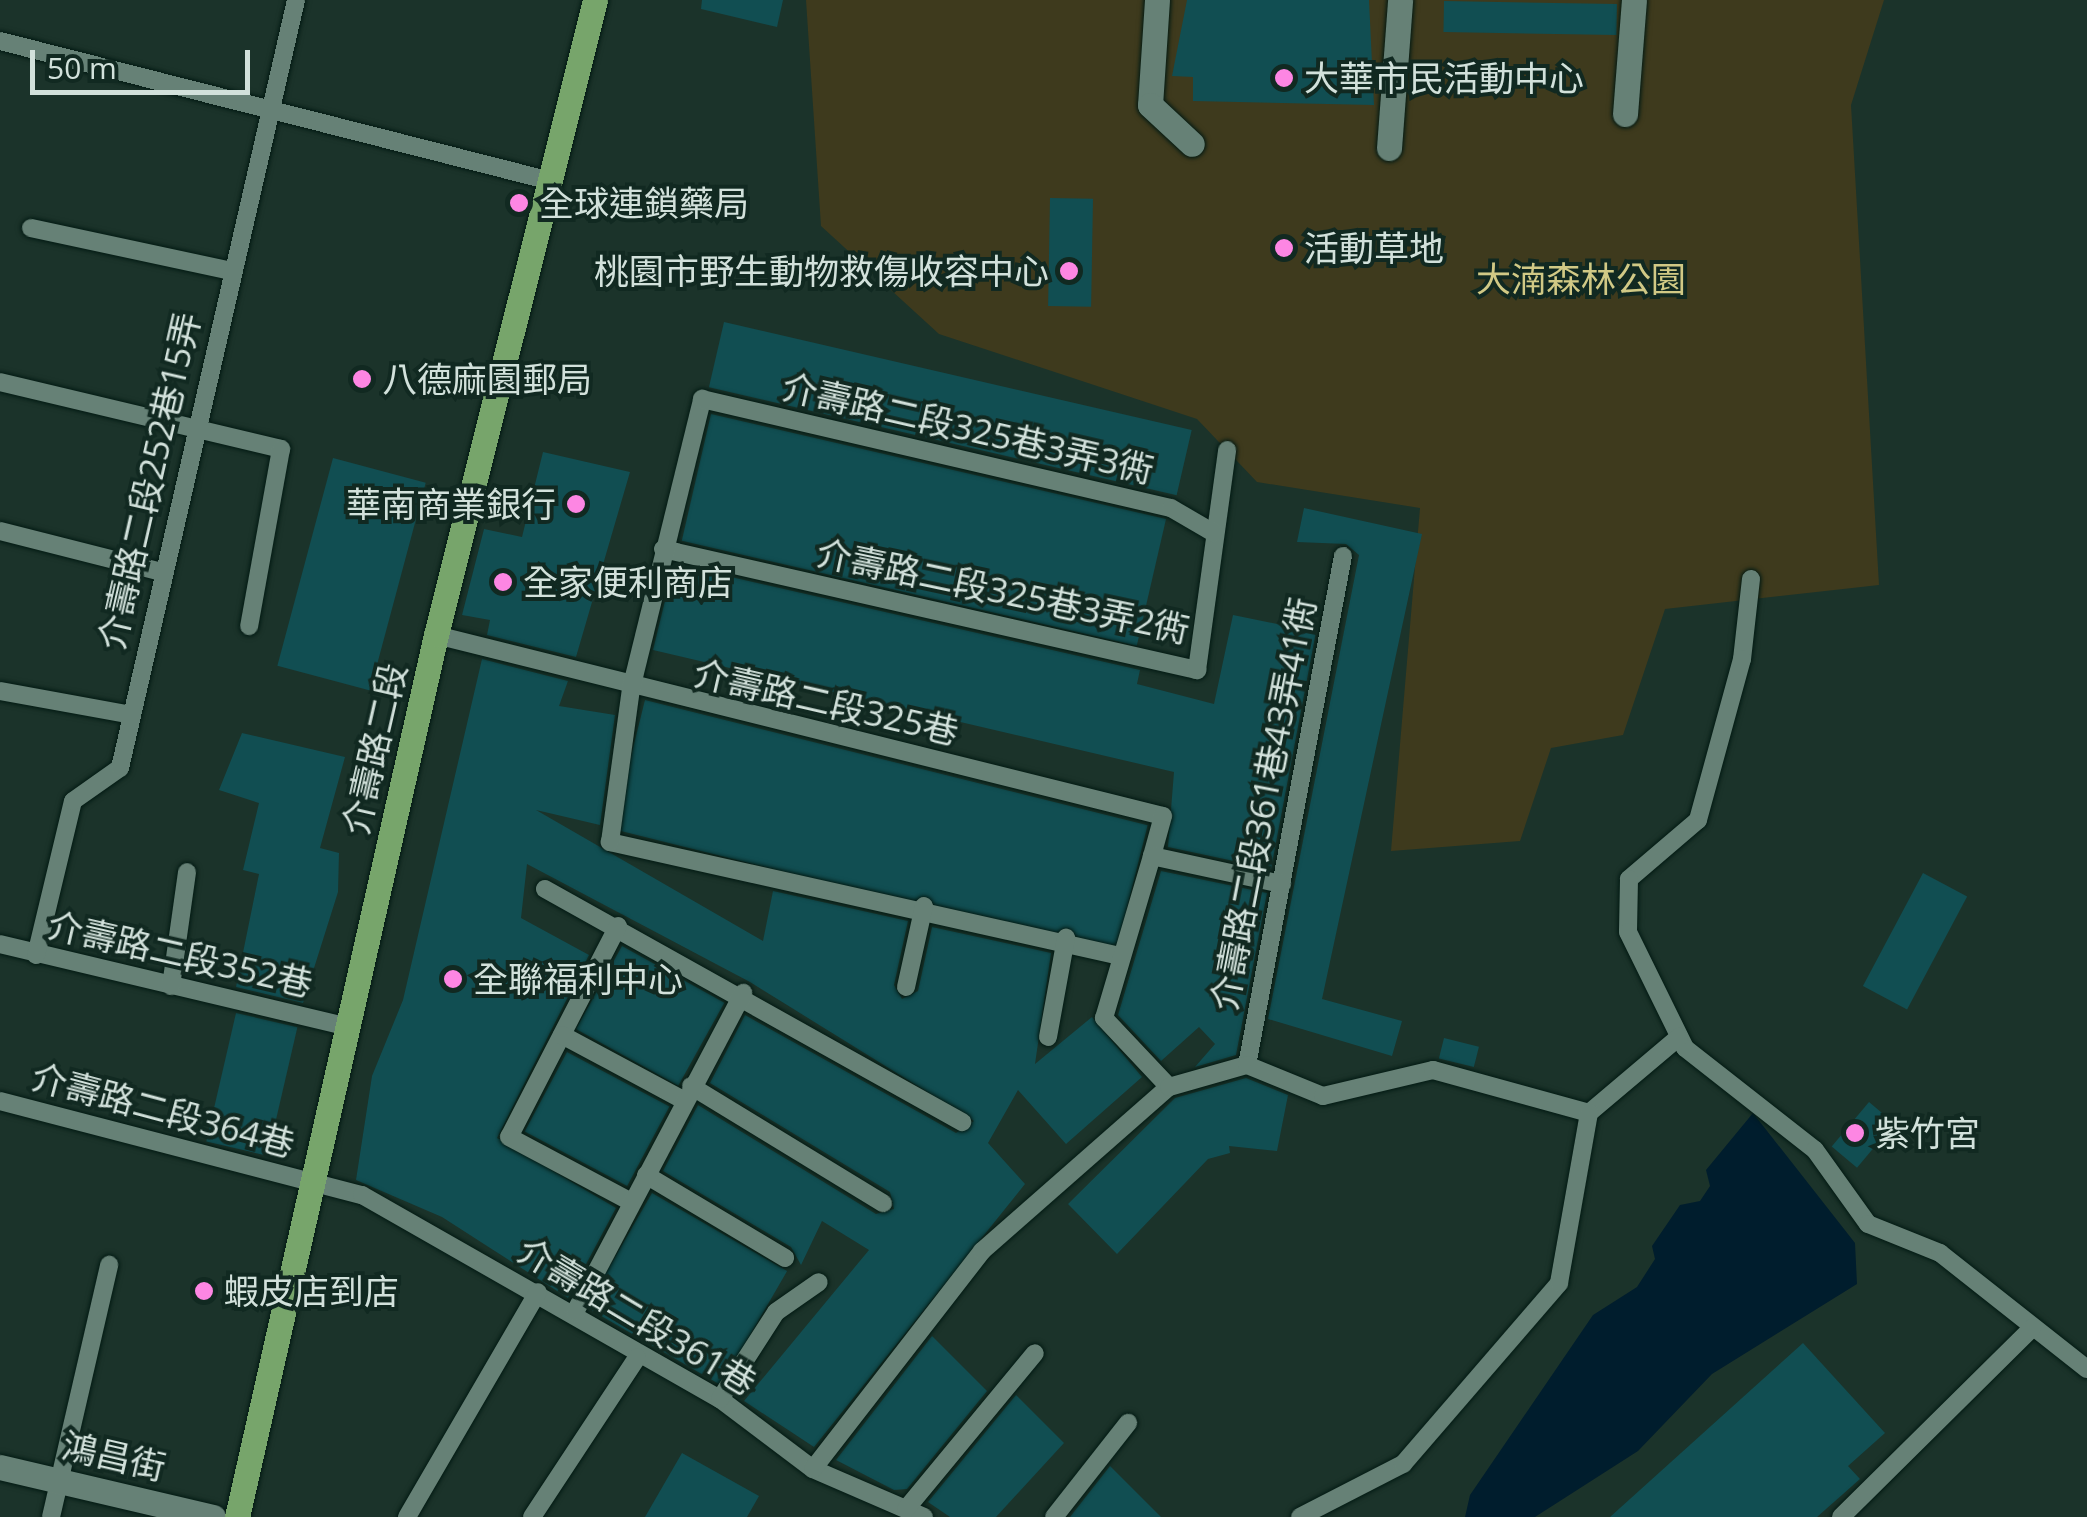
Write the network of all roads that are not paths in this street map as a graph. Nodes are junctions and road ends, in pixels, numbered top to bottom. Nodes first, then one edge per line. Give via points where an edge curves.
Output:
1 (296, 0) edge
2 (595, 0) edge
3 (1157, 0) edge
4 (1400, 0) edge
5 (1634, 0) edge
6 (0, 42) edge
7 (270, 108) junction
8 (1625, 114) dead end
9 (1192, 144) dead end
10 (1389, 148) dead end
11 (552, 180) junction
12 (31, 228) dead end
13 (232, 272) junction
14 (0, 382) edge
15 (196, 428) junction
16 (1227, 450) dead end
17 (0, 531) edge
18 (1214, 533) junction
19 (663, 548) junction
20 (1343, 556) dead end
21 (162, 572) junction
22 (1751, 579) dead end
23 (249, 626) dead end
24 (436, 636) junction
25 (631, 689) junction
26 (0, 691) edge
27 (126, 714) junction
28 (1152, 856) junction
29 (187, 872) dead end
30 (1282, 884) junction
31 (546, 889) dead end
32 (924, 906) junction
33 (618, 926) junction
34 (1066, 938) junction
35 (0, 944) edge
36 (36, 955) junction
37 (1120, 956) junction
38 (171, 986) junction
39 (906, 987) dead end
40 (743, 993) junction
41 (346, 1026) junction
42 (562, 1034) junction
43 (1048, 1036) dead end
44 (1679, 1037) junction
45 (1248, 1065) junction
46 (1169, 1087) junction
47 (687, 1093) junction
48 (0, 1101) edge
49 (1589, 1113) junction
50 (962, 1122) dead end
51 (646, 1175) junction
52 (310, 1182) junction
53 (632, 1202) junction
54 (883, 1203) dead end
55 (785, 1258) dead end
56 (109, 1265) dead end
57 (818, 1282) dead end
58 (538, 1292) junction
59 (575, 1312) junction
60 (2032, 1328) junction
61 (1035, 1353) dead end
62 (637, 1358) junction
63 (2087, 1369) edge
64 (720, 1399) junction
65 (1128, 1424) dead end
66 (0, 1467) edge
67 (813, 1470) junction
68 (60, 1480) junction
69 (906, 1509) junction
70 (51, 1517) edge
71 (213, 1517) edge
72 (237, 1517) edge
73 (407, 1517) edge
74 (532, 1517) edge
75 (924, 1517) edge
76 (1054, 1517) edge
77 (1300, 1517) edge
78 (1841, 1517) edge

1 - 7 lane, 介壽路二段252巷15弄
2 - 11 main road, 介壽路二段
3 - 9 street via 1150,105
4 - 10 street
5 - 8 street
6 - 7 lane
7 - 11 lane
7 - 13 lane, 介壽路二段252巷15弄
11 - 24 main road, 介壽路二段
12 - 13 lane
13 - 15 lane, 介壽路二段252巷15弄
14 - 15 lane
15 - 21 lane, 介壽路二段252巷15弄
15 - 23 lane via 281,449
16 - 18 lane
17 - 21 lane
18 - 19 lane, 介壽路二段325巷3弄3衖 via 1171,508 702,400
18 - 19 lane, 介壽路二段325巷3弄2衖 via 1196,670
19 - 25 lane
20 - 30 lane, 介壽路二段361巷43弄41衖
21 - 27 lane, 介壽路二段252巷15弄
22 - 44 lane via 1742,659 1698,820 1629,879 1628,932
24 - 25 lane, 介壽路二段325巷
24 - 41 main road, 介壽路二段
25 - 28 lane, 介壽路二段325巷 via 1162,816
25 - 32 lane via 610,842
26 - 27 lane
27 - 36 lane, 介壽路二段252巷15弄 via 120,768 73,801 63,823
28 - 30 lane
28 - 37 lane
29 - 38 lane
30 - 45 lane, 介壽路二段361巷43弄41衖
31 - 33 lane
32 - 34 lane
32 - 39 lane
33 - 40 lane
33 - 42 lane
34 - 37 lane
34 - 43 lane
35 - 36 lane, 介壽路二段352巷
36 - 38 lane, 介壽路二段352巷
37 - 46 lane via 1104,1018
38 - 41 lane, 介壽路二段352巷
40 - 47 lane
40 - 50 lane
41 - 52 main road, 介壽路二段
42 - 47 lane
42 - 53 lane via 509,1137
44 - 49 lane
44 - 60 lane via 1815,1150 1868,1224 1940,1252
45 - 46 lane
45 - 49 lane via 1323,1096 1433,1070
46 - 67 lane via 982,1251
47 - 51 lane
47 - 54 lane
48 - 52 lane, 介壽路二段364巷
49 - 77 lane via 1558,1283 1403,1464
51 - 53 lane
51 - 55 lane
52 - 58 lane, 介壽路二段361巷 via 362,1194
52 - 72 main road, 介壽路二段
53 - 59 lane
56 - 68 lane
57 - 64 lane via 776,1312
58 - 59 lane, 介壽路二段361巷
58 - 73 lane
59 - 62 lane, 介壽路二段361巷
60 - 63 lane
60 - 78 lane
61 - 69 lane
62 - 64 lane, 介壽路二段361巷
62 - 74 lane
64 - 67 lane, 介壽路二段361巷
65 - 76 lane
66 - 68 street, 鴻昌街
67 - 69 lane, 介壽路二段361巷
68 - 70 lane
68 - 71 street, 鴻昌街
69 - 75 lane, 介壽路二段361巷

